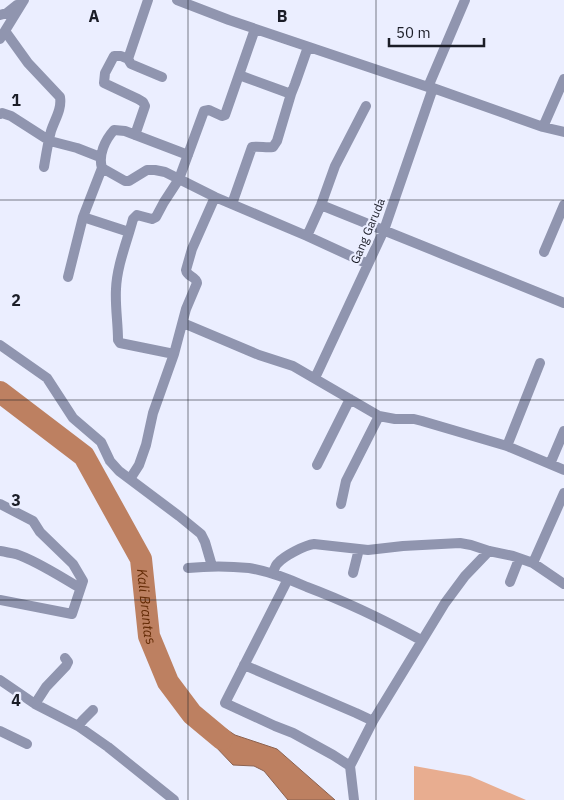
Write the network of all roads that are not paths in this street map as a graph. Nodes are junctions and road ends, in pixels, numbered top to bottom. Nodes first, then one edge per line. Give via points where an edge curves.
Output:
1 (148, 0) edge
2 (177, 0) edge
3 (210, 0) edge
4 (465, 0) edge
5 (23, 1) edge
6 (206, 11) junction
7 (0, 15) edge
8 (255, 29) junction
9 (2, 35) edge
10 (308, 47) junction
11 (128, 59) junction
12 (239, 75) junction
13 (162, 78) dead end
14 (564, 79) edge
15 (431, 87) junction
16 (291, 94) junction
17 (366, 106) dead end
18 (0, 114) edge
19 (543, 127) junction
20 (564, 132) edge
21 (135, 135) junction
22 (50, 141) junction
23 (188, 155) junction
24 (100, 157) junction
25 (44, 167) dead end
26 (102, 168) junction
27 (179, 179) junction
28 (215, 197) junction
29 (232, 204) junction
30 (564, 205) edge
31 (321, 206) junction
32 (83, 217) junction
33 (384, 230) junction
34 (130, 232) junction
35 (307, 236) junction
36 (544, 252) dead end
37 (368, 264) junction
38 (68, 277) dead end
39 (564, 304) edge
40 (183, 323) junction
41 (0, 345) edge
42 (174, 354) junction
43 (540, 363) dead end
44 (315, 378) junction
45 (350, 399) junction
46 (379, 416) junction
47 (564, 431) edge
48 (507, 446) junction
49 (550, 464) junction
50 (317, 466) dead end
51 (564, 470) edge
52 (130, 479) junction
53 (564, 493) edge
54 (0, 504) edge
55 (341, 504) dead end
56 (360, 549) junction
57 (0, 552) edge
58 (489, 552) junction
59 (519, 559) junction
60 (533, 563) junction
61 (212, 566) junction
62 (188, 568) dead end
63 (353, 573) dead end
64 (272, 574) junction
65 (288, 579) junction
66 (510, 582) dead end
67 (564, 584) edge
68 (80, 588) junction
69 (0, 600) edge
70 (421, 640) junction
71 (65, 658) dead end
72 (244, 666) junction
73 (0, 680) edge
74 (35, 704) junction
75 (93, 710) dead end
76 (373, 721) junction
77 (78, 726) junction
78 (0, 732) edge
79 (27, 744) dead end
80 (350, 766) junction
81 (174, 800) edge
82 (354, 800) edge

1 - 11 street
2 - 6 street
3 - 6 street
4 - 15 street, Gang Garuda
5 - 7 street
5 - 9 street
6 - 8 street
8 - 10 street
8 - 12 street
9 - 22 street via 60,96 60,110
10 - 15 street
10 - 16 street
11 - 13 street via 131,64
11 - 21 street via 114,56 104,82 143,102
12 - 16 street
12 - 23 street via 224,116 204,111
14 - 19 street
15 - 19 street
15 - 33 street, Gang Garuda
16 - 29 street via 277,141 273,147 252,147
17 - 31 street via 335,166
18 - 22 street via 11,116
19 - 20 street
21 - 23 street
21 - 24 street via 114,130
22 - 24 street
22 - 25 street
23 - 27 street
24 - 26 street
26 - 27 street via 125,181 147,170 165,172
26 - 32 street
27 - 28 street
27 - 34 street via 155,218 137,215
28 - 29 street
28 - 40 street via 186,266 186,272 198,283
29 - 35 street
30 - 36 street
31 - 33 street
31 - 35 street
32 - 34 street
32 - 38 street
33 - 37 street, Gang Garuda
33 - 39 street
34 - 42 street via 118,270 118,340 122,344
35 - 37 street
37 - 44 street, Gang Garuda
40 - 42 street
40 - 44 street via 293,366
41 - 52 street via 47,378 73,418 101,442 110,461
42 - 52 street via 139,465
43 - 48 street
44 - 45 street
45 - 46 street
45 - 50 street
46 - 48 street via 414,419
46 - 55 street via 346,481
47 - 49 street
48 - 49 street
49 - 51 street
52 - 61 street via 201,534
53 - 60 street
54 - 68 street via 33,520 40,532 73,564 83,580
56 - 58 street via 460,543
56 - 63 street
56 - 64 street via 308,545 277,563
57 - 68 street via 27,559
58 - 59 street
58 - 70 street via 444,603
59 - 60 street
59 - 66 street
60 - 67 street
61 - 62 street
61 - 64 street via 250,568
64 - 65 street
65 - 70 street via 343,601
65 - 72 street
68 - 69 street via 72,614
70 - 76 street
71 - 74 street via 66,666
72 - 76 street
72 - 80 street via 225,703 293,733
73 - 74 street
74 - 77 street
75 - 77 street
76 - 80 street
77 - 81 street
78 - 79 street
80 - 82 street

